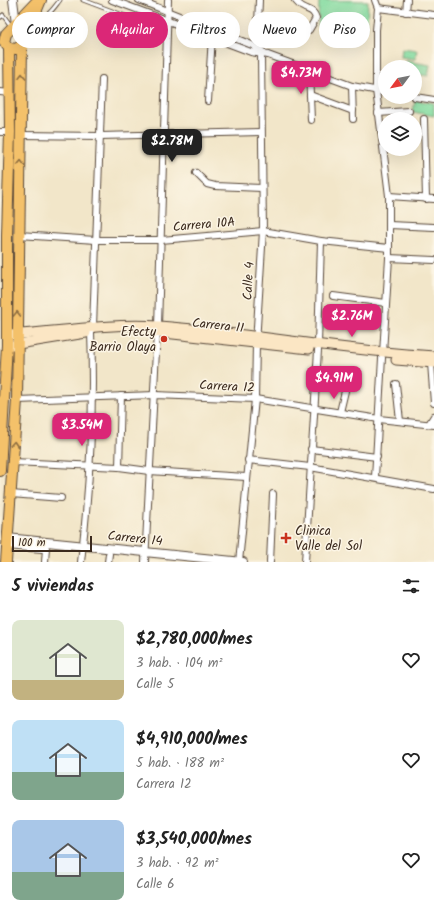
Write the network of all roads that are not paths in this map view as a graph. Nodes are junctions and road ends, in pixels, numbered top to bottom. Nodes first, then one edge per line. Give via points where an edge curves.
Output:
1 (14, 0) edge
2 (39, 0) edge
3 (60, 0) edge
4 (83, 0) edge
5 (112, 0) edge
6 (139, 0) edge
7 (168, 0) edge
8 (259, 0) edge
9 (295, 0) edge
10 (375, 0) edge
11 (407, 0) edge
12 (378, 8) junction
13 (168, 10) junction
14 (35, 12) edge
15 (52, 12) edge
16 (115, 12) edge
17 (147, 12) edge
18 (258, 12) edge
19 (406, 12) junction
20 (434, 15) edge
21 (1, 17) dead end
22 (311, 27) edge
23 (8, 30) edge
24 (240, 45) edge
25 (6, 48) edge
26 (17, 48) edge
27 (22, 48) edge
28 (166, 48) edge
29 (211, 48) edge
30 (262, 48) edge
31 (263, 53) junction
32 (309, 70) junction
33 (102, 79) dead end
34 (352, 86) junction
35 (376, 90) junction
36 (5, 93) edge
37 (310, 95) junction
38 (422, 98) edge
39 (434, 100) edge
40 (208, 101) dead end
41 (353, 111) junction
42 (409, 111) dead end
43 (394, 112) edge
44 (378, 113) edge
45 (353, 119) dead end
46 (424, 119) dead end
47 (311, 120) dead end
48 (5, 132) edge
49 (261, 132) junction
50 (22, 135) junction
51 (164, 135) junction
52 (100, 136) junction
53 (384, 156) edge
54 (196, 173) dead end
55 (262, 188) junction
56 (389, 196) junction
57 (426, 198) junction
58 (434, 199) edge
59 (389, 225) junction
60 (434, 227) edge
61 (263, 231) junction
62 (3, 235) edge
63 (19, 235) junction
64 (96, 240) junction
65 (160, 240) junction
66 (321, 241) junction
67 (389, 248) junction
68 (389, 258) junction
69 (434, 260) edge
70 (3, 279) edge
71 (333, 296) dead end
72 (386, 303) junction
73 (92, 329) junction
74 (158, 329) junction
75 (257, 339) junction
76 (3, 340) edge
77 (17, 340) junction
78 (318, 348) junction
79 (382, 356) junction
80 (433, 360) edge
81 (396, 384) dead end
82 (345, 391) dead end
83 (155, 395) junction
84 (93, 396) junction
85 (121, 396) junction
86 (255, 398) junction
87 (17, 400) junction
88 (434, 403) edge
89 (313, 408) junction
90 (340, 412) junction
91 (434, 416) edge
92 (379, 419) junction
93 (400, 421) junction
94 (2, 422) edge
95 (432, 425) edge
96 (311, 449) junction
97 (377, 457) junction
98 (248, 460) junction
99 (13, 462) junction
100 (0, 464) edge
101 (91, 466) junction
102 (119, 467) junction
103 (310, 467) junction
104 (149, 471) junction
105 (246, 477) junction
106 (375, 477) junction
107 (434, 489) edge
108 (10, 494) junction
109 (273, 494) dead end
110 (61, 498) dead end
111 (4, 541) edge
112 (46, 548) junction
113 (83, 550) junction
114 (109, 558) edge
115 (145, 558) edge
116 (6, 562) edge
117 (45, 562) edge
118 (81, 562) edge
119 (188, 562) edge
120 (239, 562) edge
121 (243, 562) edge
122 (270, 562) edge
123 (305, 562) edge

1 - 23 street
2 - 14 main road
2 - 23 main road
3 - 15 lane
4 - 16 lane
5 - 17 street
6 - 13 street
7 - 13 street
8 - 18 street, Calle 4
9 - 22 street via 314,13 316,18
10 - 12 street
11 - 19 street
12 - 19 street
12 - 35 street
13 - 31 street via 252,45
19 - 20 street
21 - 23 lane via 3,15
23 - 25 main road via 4,39
24 - 31 street
25 - 26 main road
25 - 36 main road
50 -> 27 main road
28 - 51 street
29 - 40 street
30 - 31 street, Calle 4
31 - 32 street
31 - 49 street, Calle 4
32 - 34 street
32 - 37 street
33 - 52 street
34 - 35 street
34 - 41 street
35 - 44 street
36 - 48 main road
37 - 41 street
37 - 47 street
38 - 39 street
41 - 45 street
42 - 43 street
46 - 57 street
48 - 62 main road
49 - 51 street
49 - 55 street, Calle 4
50 - 52 street
63 -> 50 main road
51 - 52 street
51 - 65 street
52 - 64 street
53 - 56 street
54 - 55 street via 207,184 215,186
55 - 61 street, Calle 4
56 - 57 street
56 - 59 street
57 - 58 street
59 - 60 street
59 - 67 street
61 - 65 street, Carrera 10A
61 - 66 street, Carrera 10A
61 - 75 street, Calle 4
62 - 70 main road
63 - 64 street, Carrera 10A
77 -> 63 main road
64 - 65 street, Carrera 10A
64 - 73 street
65 - 74 street
66 - 67 street, Carrera 10A
66 - 78 street
67 - 68 street
68 - 69 street
68 - 72 street
70 - 76 main road
71 - 72 street
72 - 79 street
73 - 74 main road, Carrera 11
73 - 77 main road, Carrera 11
73 - 84 street
74 - 75 main road, Carrera 11
74 - 83 street
75 - 78 main road, Carrera 11
75 - 86 street, Calle 4
76 - 77 main road, Carrera 11
76 - 94 main road
77 - 87 main road
78 - 79 main road, Carrera 11
78 - 89 street
79 - 80 main road, Carrera 11
79 - 92 street
80 - 88 street
81 - 93 street
82 - 90 street
83 - 85 street, Carrera 12
83 - 86 street, Carrera 12
83 - 104 street
84 - 85 street, Carrera 12
84 - 87 street, Carrera 12
84 - 101 street
85 - 102 street
86 - 89 street, Carrera 12
86 - 98 street, Calle 4
99 -> 87 main road
89 - 90 street, Carrera 12
89 - 96 street
90 - 92 street, Carrera 12
91 - 95 street
92 - 93 street, Carrera 12
92 - 97 street
93 - 95 street, Carrera 12
94 - 100 main road
96 - 97 street
96 - 103 street
97 - 106 street
98 - 103 street
98 - 105 street, Calle 4
99 - 101 street
99 - 108 main road
101 - 102 street
101 - 113 street
102 - 104 street
103 - 106 street
103 - 123 street
104 - 105 street
104 - 115 street
105 - 120 street, Calle 4
106 - 107 street
108 - 110 street
108 - 111 main road
109 - 122 street
111 - 112 street, Carrera 14
111 - 113 street, Carrera 14
111 - 116 main road
112 - 113 street, Carrera 14
112 - 117 street
113 - 114 street, Carrera 14
113 - 115 street, Carrera 14
113 - 118 street
114 - 115 street, Carrera 14
115 - 119 street, Carrera 14
115 - 120 street, Carrera 14
120 - 121 street, Carrera 14

